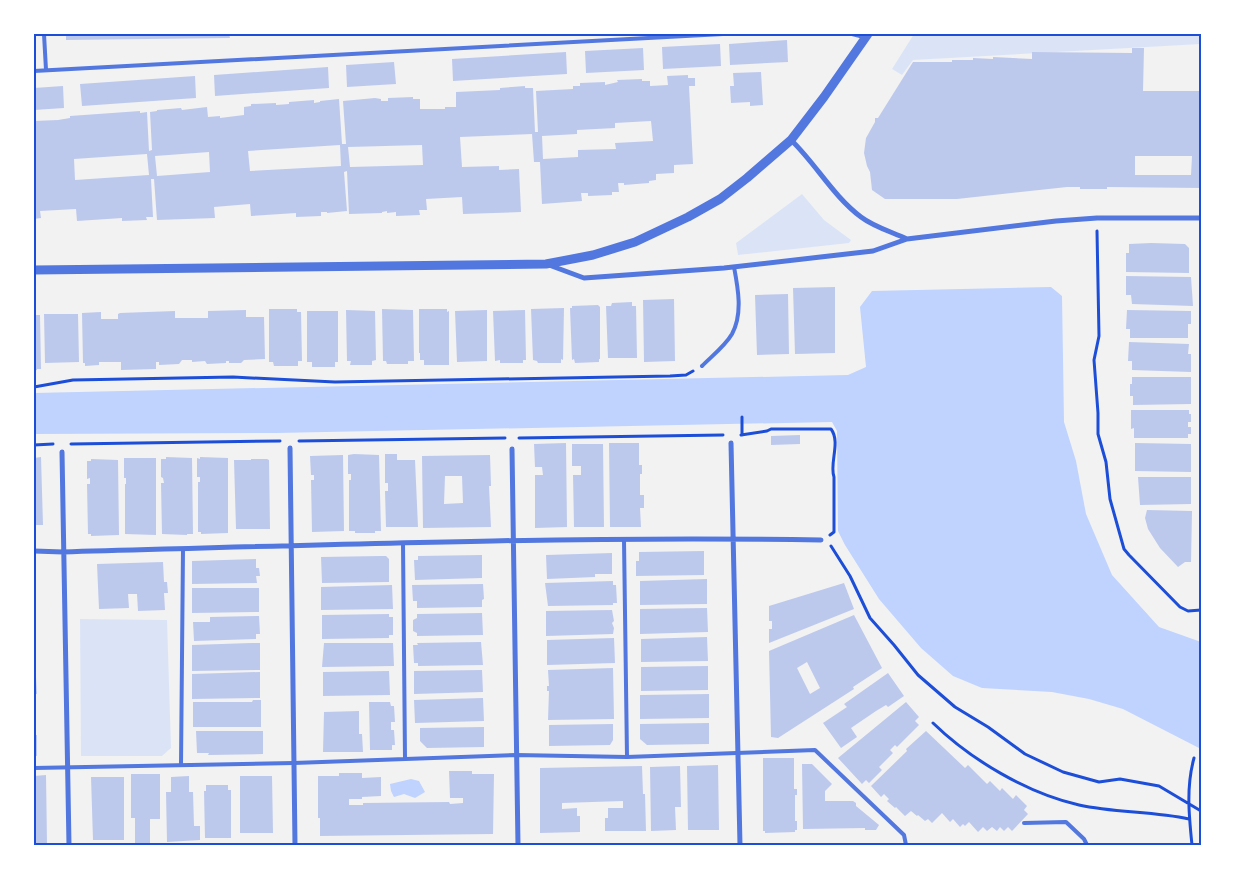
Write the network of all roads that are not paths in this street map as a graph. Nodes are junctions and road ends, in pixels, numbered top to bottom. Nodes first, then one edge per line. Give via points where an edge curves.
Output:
1 (44, 34) edge
2 (723, 34) edge
3 (852, 34) edge
4 (867, 36) edge
5 (46, 70) junction
6 (34, 71) edge
7 (791, 140) junction
8 (1201, 218) edge
9 (907, 239) junction
10 (546, 264) junction
11 (734, 267) junction
12 (34, 270) edge
13 (702, 366) road end
14 (731, 443) dead end
15 (290, 448) dead end
16 (512, 449) dead end
17 (62, 452) dead end
18 (734, 538) junction
19 (824, 539) road end
20 (624, 540) junction
21 (514, 541) junction
22 (403, 544) junction
23 (291, 546) junction
24 (183, 549) junction
25 (34, 551) edge
26 (63, 552) junction
27 (739, 753) junction
28 (516, 755) junction
29 (627, 757) junction
30 (405, 759) junction
31 (294, 763) junction
32 (181, 764) junction
33 (34, 768) edge
34 (67, 768) junction
35 (1024, 823) dead end
36 (69, 845) edge
37 (295, 845) edge
38 (518, 845) edge
39 (740, 845) edge
40 (906, 845) edge
41 (1087, 845) edge

1 - 5 lane
2 - 5 lane
3 - 4 lane
4 - 7 street
5 - 6 lane
7 - 9 street via 846,205 863,219
7 - 10 street via 720,199 688,217 635,242 593,255
8 - 9 street via 1097,218
9 - 11 street via 873,251
10 - 11 street via 584,278
10 - 12 street
11 - 13 lane via 738,314 732,334
14 - 18 street
15 - 23 street
16 - 21 street
17 - 26 street
18 - 19 street
18 - 20 street
18 - 27 street
20 - 21 street
20 - 29 lane
21 - 22 street
21 - 28 street
22 - 23 street
22 - 30 lane
23 - 24 street
23 - 31 street
24 - 26 street
24 - 32 lane
25 - 26 street
26 - 34 street
27 - 29 lane
27 - 39 street
27 - 40 lane via 815,750 904,835
28 - 29 lane
28 - 30 lane
28 - 38 street
30 - 31 lane
31 - 32 lane
31 - 37 street
32 - 34 lane
33 - 34 lane
34 - 36 street
35 - 41 lane via 1066,822

